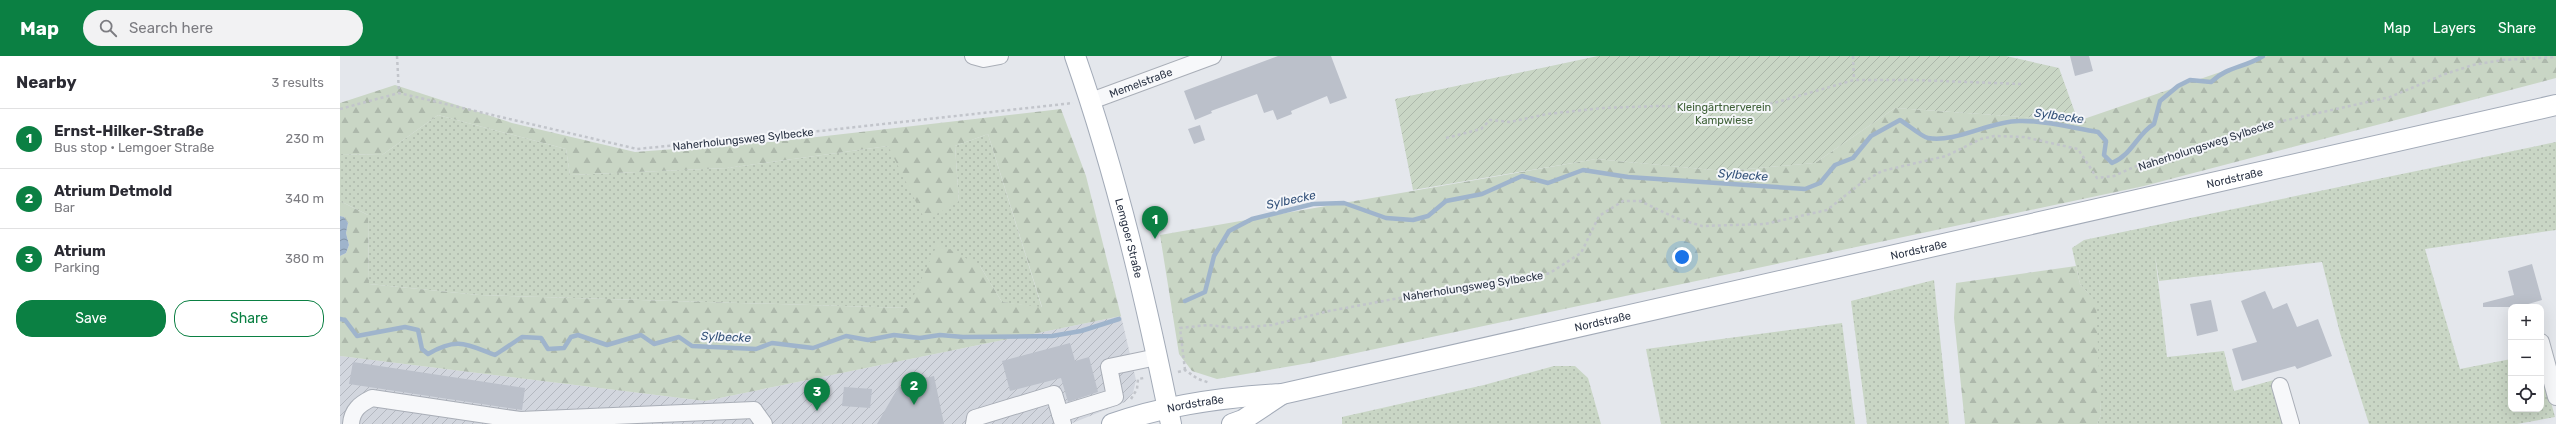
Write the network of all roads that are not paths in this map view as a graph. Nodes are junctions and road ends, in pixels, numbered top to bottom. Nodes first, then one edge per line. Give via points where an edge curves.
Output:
1 (973, 56) edge
2 (1000, 56) edge
3 (1075, 56) edge
4 (1213, 56) edge
5 (1091, 101) junction
6 (2556, 105) edge
7 (2544, 353) edge
8 (1157, 357) junction
9 (2280, 386) dead end
10 (1282, 394) junction
11 (2556, 398) edge
12 (1169, 417) edge
13 (476, 419) edge
14 (1061, 419) edge
15 (565, 421) edge
16 (351, 424) edge
17 (764, 424) edge
18 (974, 424) edge
19 (1112, 424) edge
20 (1232, 424) edge
21 (2291, 424) edge

1 - 2 street via 984,60
3 - 5 main road, Lemgoer Straße
4 - 5 street, Memelstraße
5 - 8 main road, Lemgoer Straße via 1113,176
6 - 10 main road, Nordstraße
7 - 11 street
8 - 12 main road, Lemgoer Straße
8 - 14 street via 1109,367 1115,397
9 - 21 street
10 - 12 main road, Nordstraße via 1236,396
10 - 20 main road, Nordstraße via 1243,420
12 - 19 main road, Nordstraße
13 - 15 street
13 - 16 street via 372,398 358,405 351,417
14 - 18 street via 1054,394 975,418
15 - 17 street via 754,410

